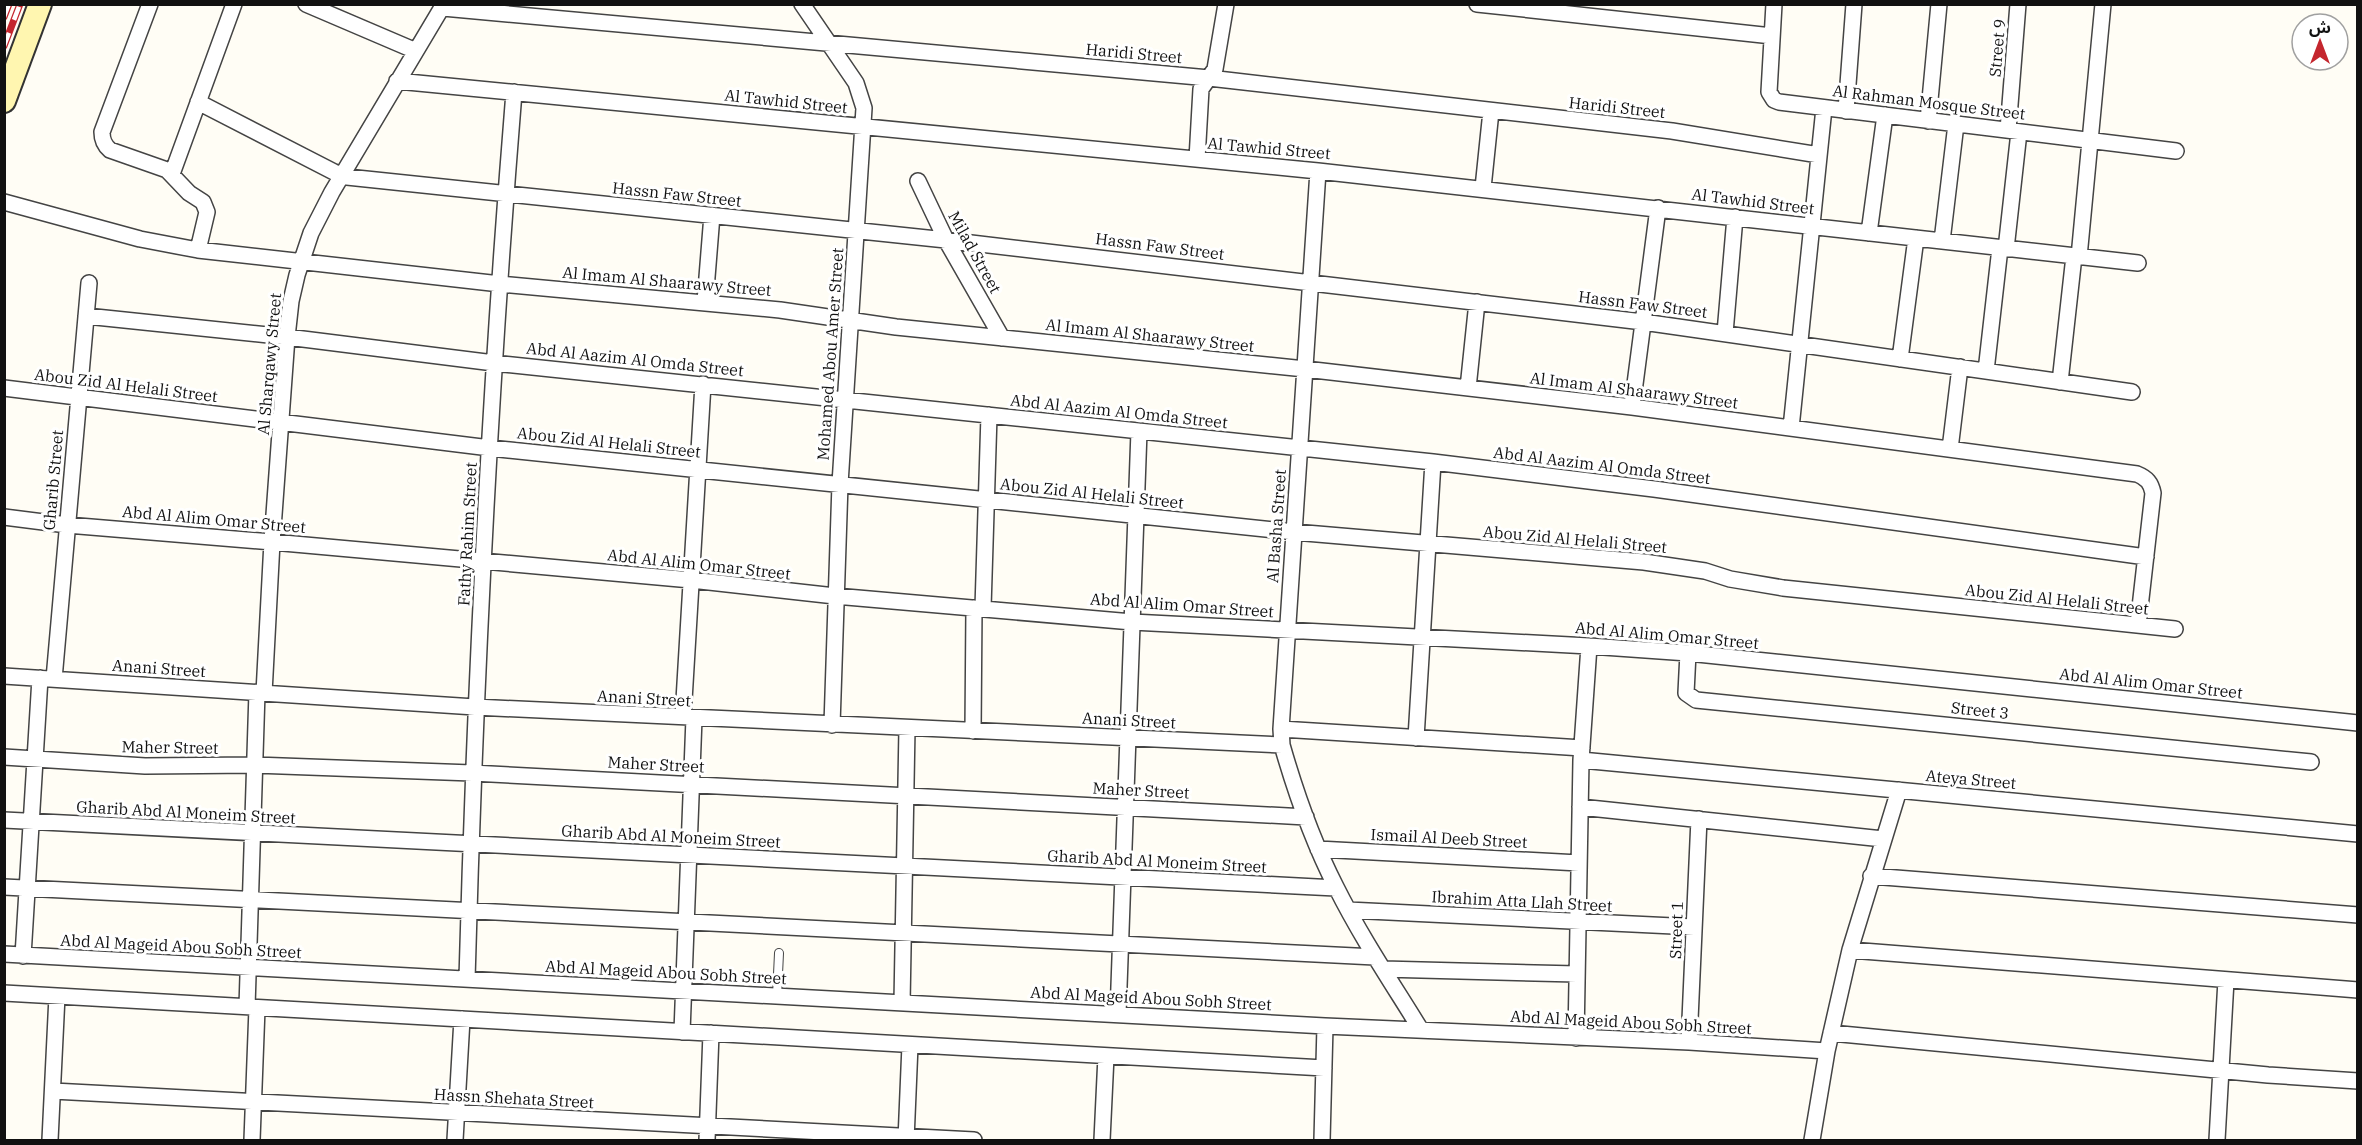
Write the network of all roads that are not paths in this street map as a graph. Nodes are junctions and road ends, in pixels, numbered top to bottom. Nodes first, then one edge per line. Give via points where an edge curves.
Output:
1 (40, 4) edge
2 (150, 4) edge
3 (234, 4) edge
4 (306, 4) edge
5 (802, 4) edge
6 (1226, 4) edge
7 (1477, 4) edge
8 (1774, 4) edge
9 (1854, 4) edge
10 (1939, 4) edge
11 (2019, 4) edge
12 (2103, 4) edge
13 (443, 6) edge
14 (1772, 36) junction
15 (826, 43) junction
16 (416, 51) junction
17 (1209, 78) junction
18 (397, 81) junction
19 (514, 92) junction
20 (4, 101) edge
21 (198, 102) junction
22 (1824, 108) junction
23 (1491, 111) junction
24 (1846, 111) junction
25 (1885, 115) junction
26 (1928, 121) junction
27 (1956, 124) junction
28 (863, 126) junction
29 (2014, 131) junction
30 (2090, 140) junction
31 (2176, 151) dead end
32 (1819, 155) junction
33 (1197, 159) junction
34 (1318, 171) junction
35 (172, 174) junction
36 (341, 175) junction
37 (918, 181) dead end
38 (1483, 188) junction
39 (506, 195) junction
40 (4, 202) edge
41 (1658, 208) junction
42 (712, 215) junction
43 (1735, 217) junction
44 (1812, 226) junction
45 (857, 230) junction
46 (1869, 233) junction
47 (1916, 238) junction
48 (946, 240) junction
49 (1942, 241) junction
50 (2003, 248) junction
51 (198, 250) junction
52 (2076, 257) junction
53 (301, 260) junction
54 (2138, 263) dead end
55 (1311, 282) junction
56 (89, 283) dead end
57 (500, 284) junction
58 (705, 302) junction
59 (1477, 302) junction
60 (86, 316) junction
61 (851, 320) junction
62 (1643, 322) junction
63 (1725, 333) junction
64 (287, 337) junction
65 (1002, 338) junction
66 (1799, 344) junction
67 (1900, 359) junction
68 (494, 363) junction
69 (1960, 367) junction
70 (1305, 369) junction
71 (1986, 371) junction
72 (2060, 382) junction
73 (703, 384) junction
74 (4, 388) edge
75 (1468, 388) junction
76 (2132, 392) dead end
77 (79, 398) junction
78 (845, 400) junction
79 (1632, 408) junction
80 (989, 415) junction
81 (282, 422) junction
82 (1791, 428) junction
83 (1139, 431) junction
84 (490, 448) junction
85 (1300, 448) junction
86 (1950, 449) junction
87 (1432, 462) junction
88 (698, 469) junction
89 (840, 484) junction
90 (986, 499) junction
91 (1136, 516) junction
92 (4, 518) edge
93 (68, 525) junction
94 (1294, 532) junction
95 (272, 542) junction
96 (1428, 545) junction
97 (2146, 557) junction
98 (484, 561) junction
99 (691, 580) junction
100 (835, 596) junction
101 (978, 608) junction
102 (1132, 621) junction
103 (2138, 625) junction
104 (2175, 629) dead end
105 (1287, 630) junction
106 (1422, 637) junction
107 (1589, 646) junction
108 (1688, 653) junction
109 (4, 676) edge
110 (47, 679) junction
111 (261, 693) junction
112 (476, 707) junction
113 (688, 718) junction
114 (2358, 723) edge
115 (832, 725) junction
116 (907, 728) junction
117 (1281, 729) junction
118 (973, 731) junction
119 (1128, 738) junction
120 (1416, 738) junction
121 (1282, 745) junction
122 (1581, 754) junction
123 (4, 757) edge
124 (35, 760) junction
125 (2311, 762) dead end
126 (255, 765) junction
127 (472, 773) junction
128 (692, 784) junction
129 (1899, 790) junction
130 (906, 796) junction
131 (1125, 807) junction
132 (1580, 807) junction
133 (1306, 817) junction
134 (1699, 819) junction
135 (4, 820) edge
136 (31, 822) junction
137 (252, 833) junction
138 (2358, 834) edge
139 (1883, 839) junction
140 (471, 844) junction
141 (1318, 849) junction
142 (689, 855) junction
143 (1579, 863) junction
144 (904, 866) junction
145 (1871, 876) junction
146 (1123, 877) junction
147 (4, 887) edge
148 (1336, 888) junction
149 (27, 889) junction
150 (250, 900) junction
151 (1348, 910) junction
152 (469, 911) junction
153 (2358, 915) edge
154 (1578, 921) junction
155 (686, 922) junction
156 (1694, 927) junction
157 (903, 933) junction
158 (1120, 944) junction
159 (1850, 950) junction
160 (779, 953) dead end
161 (4, 954) edge
162 (23, 956) junction
163 (1379, 963) junction
164 (248, 968) junction
165 (1577, 974) junction
166 (467, 979) junction
167 (2226, 980) junction
168 (2358, 990) edge
169 (684, 991) junction
170 (4, 993) edge
171 (57, 996) junction
172 (777, 996) junction
173 (902, 1003) junction
174 (252, 1007) junction
175 (1118, 1014) junction
176 (462, 1019) junction
177 (1325, 1026) junction
178 (1421, 1030) junction
179 (682, 1032) junction
180 (711, 1033) junction
181 (1831, 1033) junction
182 (1576, 1038) junction
183 (1689, 1042) junction
184 (910, 1045) junction
185 (1827, 1051) junction
186 (1106, 1056) junction
187 (1324, 1068) junction
188 (2221, 1070) junction
189 (2358, 1081) edge
190 (53, 1091) junction
191 (254, 1102) junction
192 (457, 1113) junction
193 (707, 1133) edge
194 (906, 1139) edge
195 (50, 1140) edge
196 (252, 1140) edge
197 (455, 1140) edge
198 (974, 1140) edge
199 (1102, 1140) edge
200 (1322, 1140) edge
201 (1812, 1140) edge
202 (2217, 1140) edge

1 - 20 main road
2 - 35 street via 102,139 110,150 160,166
3 - 21 street
4 - 16 street
5 - 15 street, Mohamed Abou Amer Street
6 - 17 street via 1216,66
7 - 14 street
8 - 14 street, Al Rahman Mosque Street
9 - 24 street
10 - 26 street
11 - 29 street, Street 9
12 - 30 street
13 - 15 street, Haridi Street
13 - 16 street, Al Sharqawy Street
14 - 22 street, Al Rahman Mosque Street via 1771,97 1779,102
15 - 17 street, Haridi Street
15 - 28 street, Mohamed Abou Amer Street via 856,83 862,99
16 - 18 street, Al Sharqawy Street
17 - 23 street, Haridi Street
17 - 33 street via 1201,89
18 - 19 street, Al Tawhid Street
18 - 36 street, Al Sharqawy Street
19 - 28 street, Al Tawhid Street
19 - 39 street, Fathy Rahim Street
21 - 35 street
21 - 36 street, Hassn Faw Street
22 - 24 street, Al Rahman Mosque Street
22 - 32 street
23 - 32 street, Haridi Street via 1672,131
23 - 38 street
24 - 25 street, Al Rahman Mosque Street
25 - 26 street, Al Rahman Mosque Street
25 - 46 street
26 - 27 street, Al Rahman Mosque Street
27 - 29 street, Al Rahman Mosque Street
27 - 49 street
28 - 33 street, Al Tawhid Street
28 - 45 street, Mohamed Abou Amer Street
29 - 30 street, Al Rahman Mosque Street
29 - 50 street, Street 9
30 - 31 street, Al Rahman Mosque Street
30 - 52 street
32 - 44 street
33 - 34 street, Al Tawhid Street
34 - 38 street, Al Tawhid Street
34 - 55 street, Al Basha Street
35 - 51 street via 206,207
36 - 39 street, Hassn Faw Street
36 - 53 street, Al Sharqawy Street
37 - 48 street, Milad Street
38 - 41 street, Al Tawhid Street
39 - 42 street, Hassn Faw Street
39 - 57 street, Fathy Rahim Street
40 - 51 street, Al Imam Al Shaarawy Street via 140,239
41 - 43 street, Al Tawhid Street
41 - 62 street
42 - 45 street, Hassn Faw Street
42 - 58 street
43 - 44 street, Al Tawhid Street
43 - 63 street
44 - 46 street, Al Tawhid Street
44 - 66 street
45 - 48 street, Hassn Faw Street
45 - 61 street, Mohamed Abou Amer Street
46 - 47 street, Al Tawhid Street
47 - 49 street, Al Tawhid Street
47 - 67 street
48 - 55 street, Hassn Faw Street
48 - 65 street, Milad Street
49 - 50 street, Al Tawhid Street
50 - 52 street, Al Tawhid Street
50 - 71 street, Street 9
51 - 53 street, Al Imam Al Shaarawy Street
52 - 54 street, Al Tawhid Street
52 - 72 street
53 - 57 street, Al Imam Al Shaarawy Street
53 - 64 street, Al Sharqawy Street
55 - 59 street, Hassn Faw Street
55 - 70 street, Al Basha Street
56 - 60 street, Gharib Street
57 - 58 street, Al Imam Al Shaarawy Street
57 - 68 street, Fathy Rahim Street
58 - 61 street, Al Imam Al Shaarawy Street
59 - 62 street, Hassn Faw Street
59 - 75 street
60 - 64 street, Abd Al Aazim Al Omda Street
60 - 77 street, Gharib Street
61 - 65 street, Al Imam Al Shaarawy Street
61 - 78 street, Mohamed Abou Amer Street
62 - 63 street, Hassn Faw Street
62 - 79 street
63 - 66 street, Hassn Faw Street
64 - 68 street, Abd Al Aazim Al Omda Street
64 - 81 street, Al Sharqawy Street
65 - 70 street, Al Imam Al Shaarawy Street
66 - 67 street, Hassn Faw Street
66 - 82 street
67 - 69 street, Hassn Faw Street
68 - 73 street, Abd Al Aazim Al Omda Street
68 - 84 street, Fathy Rahim Street
69 - 71 street, Hassn Faw Street
69 - 86 street
70 - 75 street, Al Imam Al Shaarawy Street
70 - 85 street, Al Basha Street
71 - 72 street, Hassn Faw Street
72 - 76 street, Hassn Faw Street
73 - 78 street, Abd Al Aazim Al Omda Street
73 - 88 street
74 - 77 street, Abou Zid Al Helali Street
75 - 79 street, Al Imam Al Shaarawy Street
77 - 81 street, Abou Zid Al Helali Street
77 - 93 street, Gharib Street
78 - 80 street, Abd Al Aazim Al Omda Street
78 - 89 street, Mohamed Abou Amer Street
79 - 82 street, Al Imam Al Shaarawy Street
80 - 83 street, Abd Al Aazim Al Omda Street
80 - 90 street
81 - 84 street, Abou Zid Al Helali Street
81 - 95 street, Al Sharqawy Street
82 - 86 street, Al Imam Al Shaarawy Street
83 - 85 street, Abd Al Aazim Al Omda Street
83 - 91 street
84 - 88 street, Abou Zid Al Helali Street
84 - 98 street, Fathy Rahim Street
85 - 87 street, Abd Al Aazim Al Omda Street
85 - 94 street, Al Basha Street
86 - 97 street, Al Imam Al Shaarawy Street via 2145,477 2152,493
87 - 96 street
87 - 97 street, Abd Al Aazim Al Omda Street
88 - 89 street, Abou Zid Al Helali Street
88 - 99 street
89 - 90 street, Abou Zid Al Helali Street
89 - 100 street, Mohamed Abou Amer Street
90 - 91 street, Abou Zid Al Helali Street
90 - 101 street
91 - 94 street, Abou Zid Al Helali Street
91 - 102 street
92 - 93 street, Abd Al Alim Omar Street
93 - 95 street, Abd Al Alim Omar Street
93 - 110 street, Gharib Street
94 - 96 street, Abou Zid Al Helali Street
94 - 105 street, Al Basha Street
95 - 98 street, Abd Al Alim Omar Street
95 - 111 street, Al Sharqawy Street
96 - 103 street, Abou Zid Al Helali Street via 1644,562 1783,588
96 - 106 street
97 - 103 street, Al Imam Al Shaarawy Street
98 - 99 street, Abd Al Alim Omar Street
98 - 112 street, Fathy Rahim Street
99 - 100 street, Abd Al Alim Omar Street
99 - 113 street
100 - 101 street, Abd Al Alim Omar Street
100 - 115 street, Mohamed Abou Amer Street
101 - 102 street, Abd Al Alim Omar Street
101 - 118 street
102 - 105 street, Abd Al Alim Omar Street
102 - 119 street
103 - 104 street, Abou Zid Al Helali Street
105 - 106 street, Abd Al Alim Omar Street
105 - 117 street, Al Basha Street
106 - 107 street, Abd Al Alim Omar Street
106 - 120 street
107 - 108 street, Abd Al Alim Omar Street
107 - 122 street
108 - 114 street, Abd Al Alim Omar Street
108 - 125 street, Street 3 via 1686,693 1696,700
109 - 110 street, Anani Street
110 - 111 street, Anani Street
110 - 124 street, Gharib Street
111 - 112 street, Anani Street
111 - 126 street, Al Sharqawy Street
112 - 113 street, Anani Street
112 - 127 street, Fathy Rahim Street
113 - 115 street, Anani Street
113 - 128 street
115 - 116 street, Anani Street
116 - 118 street, Anani Street
116 - 130 street
117 - 120 street
117 - 121 street, Al Basha Street
118 - 119 street, Anani Street
119 - 121 street, Anani Street
119 - 131 street
120 - 122 street
121 - 133 street, Al Basha Street
122 - 129 street, Ateya Street
122 - 132 street
123 - 124 street, Maher Street
124 - 126 street, Maher Street via 145,766
124 - 136 street, Gharib Street
126 - 127 street, Maher Street
126 - 137 street, Al Sharqawy Street
127 - 128 street, Maher Street
127 - 140 street, Fathy Rahim Street
128 - 130 street, Maher Street
128 - 142 street
129 - 138 street, Ateya Street
129 - 139 street
130 - 131 street, Maher Street
130 - 144 street
131 - 133 street, Maher Street
131 - 146 street
132 - 134 street
132 - 143 street
133 - 141 street, Al Basha Street
134 - 139 street
134 - 156 street, Street 1
135 - 136 street, Gharib Abd Al Moneim Street
136 - 137 street, Gharib Abd Al Moneim Street
136 - 149 street, Gharib Street
137 - 140 street, Gharib Abd Al Moneim Street
137 - 150 street, Al Sharqawy Street
139 - 145 street
140 - 142 street, Gharib Abd Al Moneim Street
140 - 152 street, Fathy Rahim Street
141 - 143 street, Ismail Al Deeb Street
141 - 148 street, Al Basha Street
142 - 144 street, Gharib Abd Al Moneim Street
142 - 155 street
143 - 154 street
144 - 146 street, Gharib Abd Al Moneim Street
144 - 157 street
145 - 153 street
145 - 159 street
146 - 148 street, Gharib Abd Al Moneim Street
146 - 158 street
147 - 149 street
148 - 151 street, Al Basha Street
149 - 150 street
149 - 162 street, Gharib Street
150 - 152 street
150 - 164 street, Al Sharqawy Street
151 - 154 street, Ibrahim Atta Llah Street
151 - 163 street, Al Basha Street
152 - 155 street
152 - 166 street, Fathy Rahim Street
154 - 156 street, Ibrahim Atta Llah Street
154 - 165 street
155 - 157 street
155 - 169 street
156 - 183 street, Street 1
157 - 158 street
157 - 173 street
158 - 163 street
158 - 175 street
159 - 167 street
159 - 181 street
160 - 172 lane
161 - 162 street, Abd Al Mageid Abou Sobh Street
162 - 164 street, Abd Al Mageid Abou Sobh Street
163 - 165 street
163 - 178 street, Al Basha Street
164 - 166 street, Abd Al Mageid Abou Sobh Street
164 - 174 street, Al Sharqawy Street
165 - 182 street
166 - 169 street, Abd Al Mageid Abou Sobh Street
167 - 168 street
167 - 188 street
169 - 172 street, Abd Al Mageid Abou Sobh Street
169 - 179 street
170 - 171 street
171 - 174 street
171 - 190 street
172 - 173 street, Abd Al Mageid Abou Sobh Street
173 - 175 street, Abd Al Mageid Abou Sobh Street
174 - 176 street
174 - 191 street, Al Sharqawy Street
175 - 177 street, Abd Al Mageid Abou Sobh Street
176 - 179 street
176 - 192 street
177 - 178 street, Abd Al Mageid Abou Sobh Street
177 - 187 street
178 - 182 street, Abd Al Mageid Abou Sobh Street
179 - 180 street
180 - 184 street
180 - 193 street
181 - 185 street
181 - 188 street
182 - 183 street, Abd Al Mageid Abou Sobh Street
183 - 185 street, Abd Al Mageid Abou Sobh Street
184 - 186 street
184 - 194 street
185 - 201 street
186 - 187 street
186 - 199 street
187 - 200 street
188 - 189 street
188 - 202 street
190 - 191 street, Hassn Shehata Street
190 - 195 street
191 - 192 street, Hassn Shehata Street
191 - 196 street, Al Sharqawy Street
192 - 193 street, Hassn Shehata Street
192 - 197 street
193 - 194 street, Hassn Shehata Street
194 - 198 street, Hassn Shehata Street

